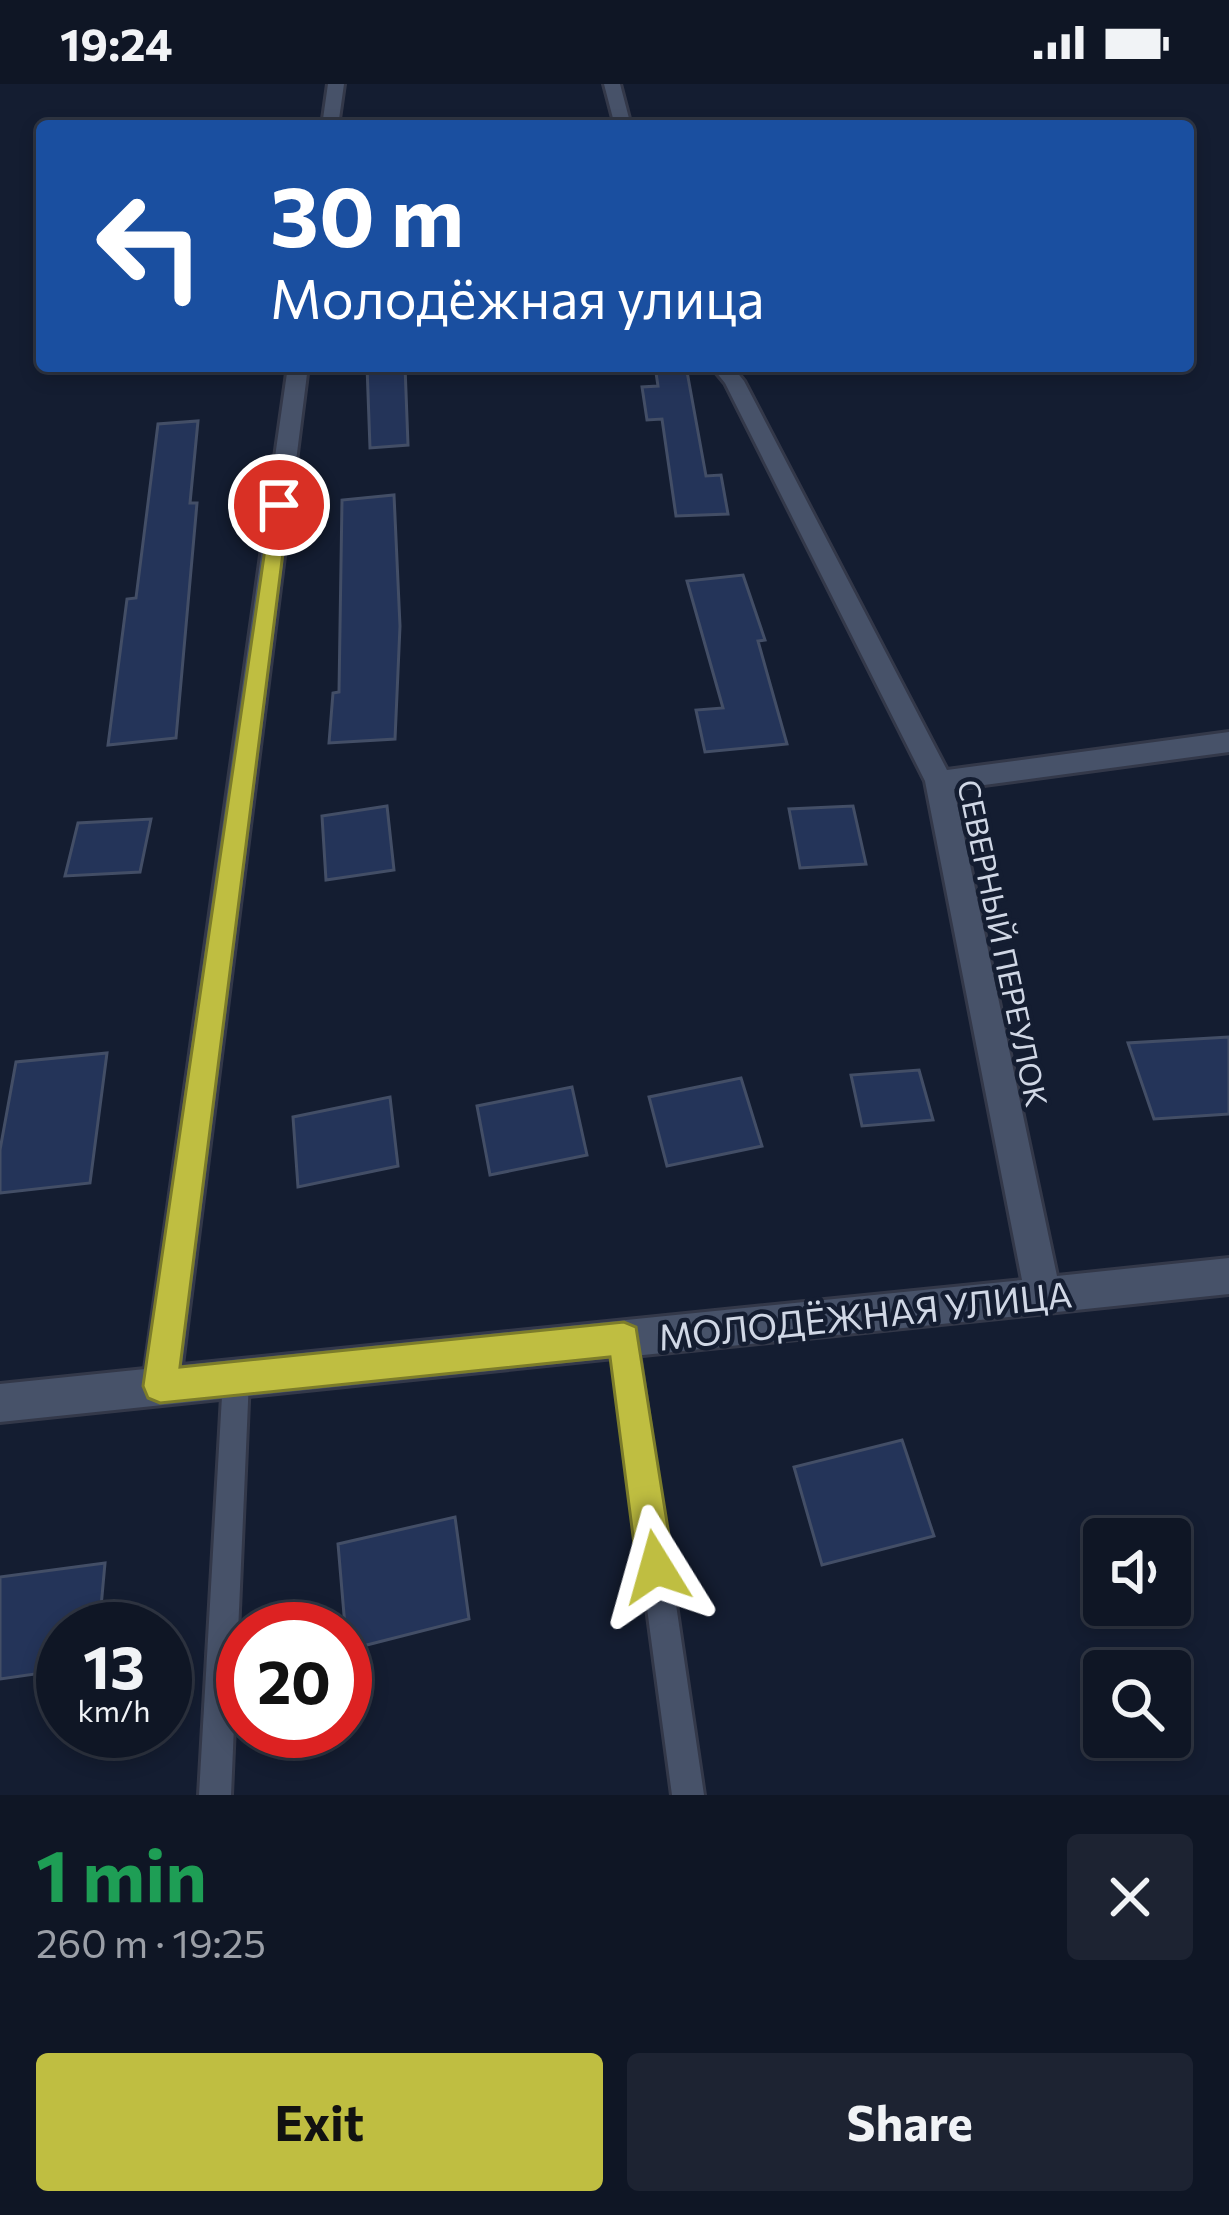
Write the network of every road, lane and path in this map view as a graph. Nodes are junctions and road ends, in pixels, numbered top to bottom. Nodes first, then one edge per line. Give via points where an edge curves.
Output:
1 (336, 84) edge
2 (612, 84) edge
3 (331, 120) edge
4 (621, 120) edge
5 (297, 372) edge
6 (724, 372) edge
7 (1229, 742) edge
8 (939, 781) junction
9 (1229, 1276) edge
10 (1043, 1295) junction
11 (624, 1339) junction
12 (236, 1379) junction
13 (160, 1386) junction
14 (0, 1403) edge
15 (215, 1795) edge
16 (688, 1795) edge

1 - 3 street
2 - 4 street
5 - 13 street
6 - 8 street, СЕВЕРНЫЙ ПЕРЕУЛОК
7 - 8 street
8 - 10 street, СЕВЕРНЫЙ ПЕРЕУЛОК
9 - 10 street, МОЛОДЁЖНАЯ УЛИЦА
10 - 11 street, МОЛОДЁЖНАЯ УЛИЦА
11 - 12 street, МОЛОДЁЖНАЯ УЛИЦА
11 - 16 lane
12 - 13 street, МОЛОДЁЖНАЯ УЛИЦА
12 - 15 lane
13 - 14 street, МОЛОДЁЖНАЯ УЛИЦА

